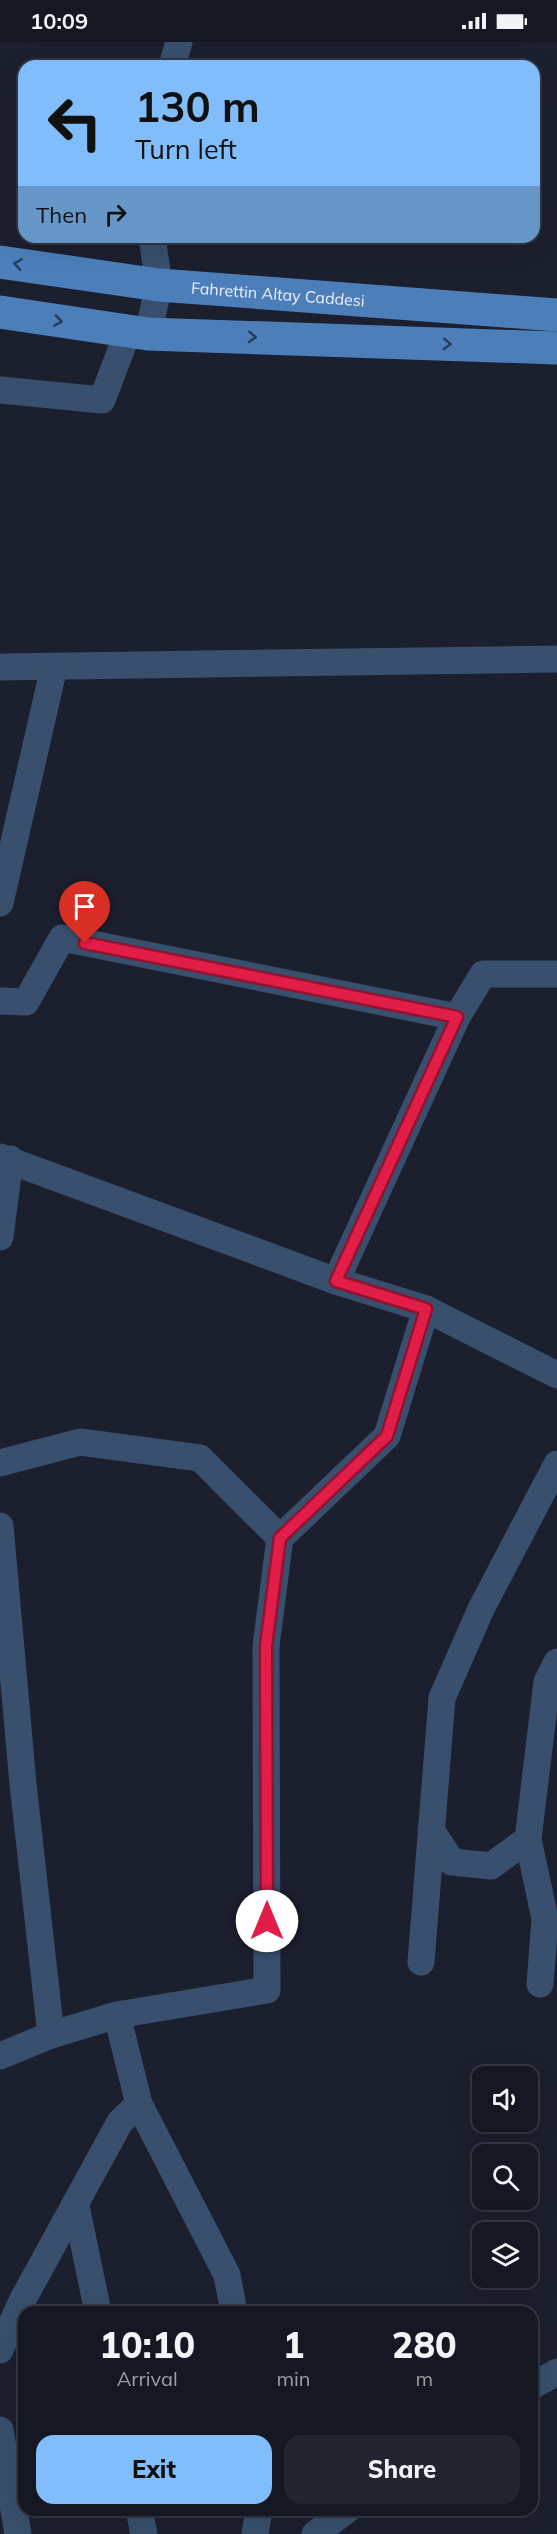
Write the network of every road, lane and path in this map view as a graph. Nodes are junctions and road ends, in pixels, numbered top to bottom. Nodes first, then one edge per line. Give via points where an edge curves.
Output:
1 (179, 42) edge
2 (174, 60) edge
3 (153, 243) edge
4 (0, 262) edge
5 (159, 285) junction
6 (0, 312) edge
7 (557, 315) edge
8 (138, 333) junction
9 (557, 348) edge
10 (0, 390) edge
11 (557, 659) edge
12 (0, 667) edge
13 (54, 667) junction
14 (10, 809) edge
15 (0, 903) edge
16 (557, 974) edge
17 (0, 1002) edge
18 (457, 1017) junction
19 (5, 1158) edge
20 (0, 1237) edge
21 (336, 1281) junction
22 (426, 1309) junction
23 (557, 1375) edge
24 (0, 1462) edge
25 (557, 1464) edge
26 (0, 1526) edge
27 (280, 1538) junction
28 (557, 1662) edge
29 (8, 1691) edge
30 (431, 1830) junction
31 (528, 1839) junction
32 (421, 1962) dead end
33 (540, 1984) dead end
34 (117, 2015) junction
35 (51, 2035) junction
36 (0, 2056) edge
37 (139, 2104) junction
38 (76, 2206) junction
39 (19, 2306) edge
40 (97, 2306) edge
41 (233, 2306) edge
42 (18, 2309) edge
43 (2, 2339) edge
44 (557, 2372) edge
45 (538, 2383) edge
46 (0, 2430) edge
47 (140, 2516) edge
48 (258, 2516) edge
49 (339, 2516) edge
50 (18, 2534) edge
51 (144, 2534) edge
52 (255, 2534) edge
53 (315, 2534) edge

1 - 2 street
3 - 5 street
5 -> 4 main road, Fahrettin Altay Caddesi
5 - 7 main road, Fahrettin Altay Caddesi
5 - 8 street
6 -> 8 main road
8 -> 9 main road
8 - 10 street via 102,400
11 - 13 street
12 - 13 street
13 - 14 street
14 - 15 street
16 - 18 street via 483,974
17 - 18 street via 26,1002 62,938
18 - 21 street
19 - 20 street
19 - 21 street
21 - 22 street
22 - 23 street
22 - 27 street via 387,1436
24 - 27 street via 80,1442 200,1458
25 - 30 street via 481,1609 442,1698
26 - 29 street
27 - 34 street via 266,1646 267,1990
28 - 31 street via 547,1682
29 - 35 street
30 - 31 street via 452,1862 491,1866
30 - 32 street
31 - 33 street via 545,1919
34 - 35 street
34 - 37 street
35 - 36 street
37 - 38 street via 120,2122
37 - 41 street via 226,2275
38 - 39 street
38 - 40 street
42 - 43 street
44 - 45 street
46 - 50 street
47 - 51 street
48 - 52 street
49 - 53 street

